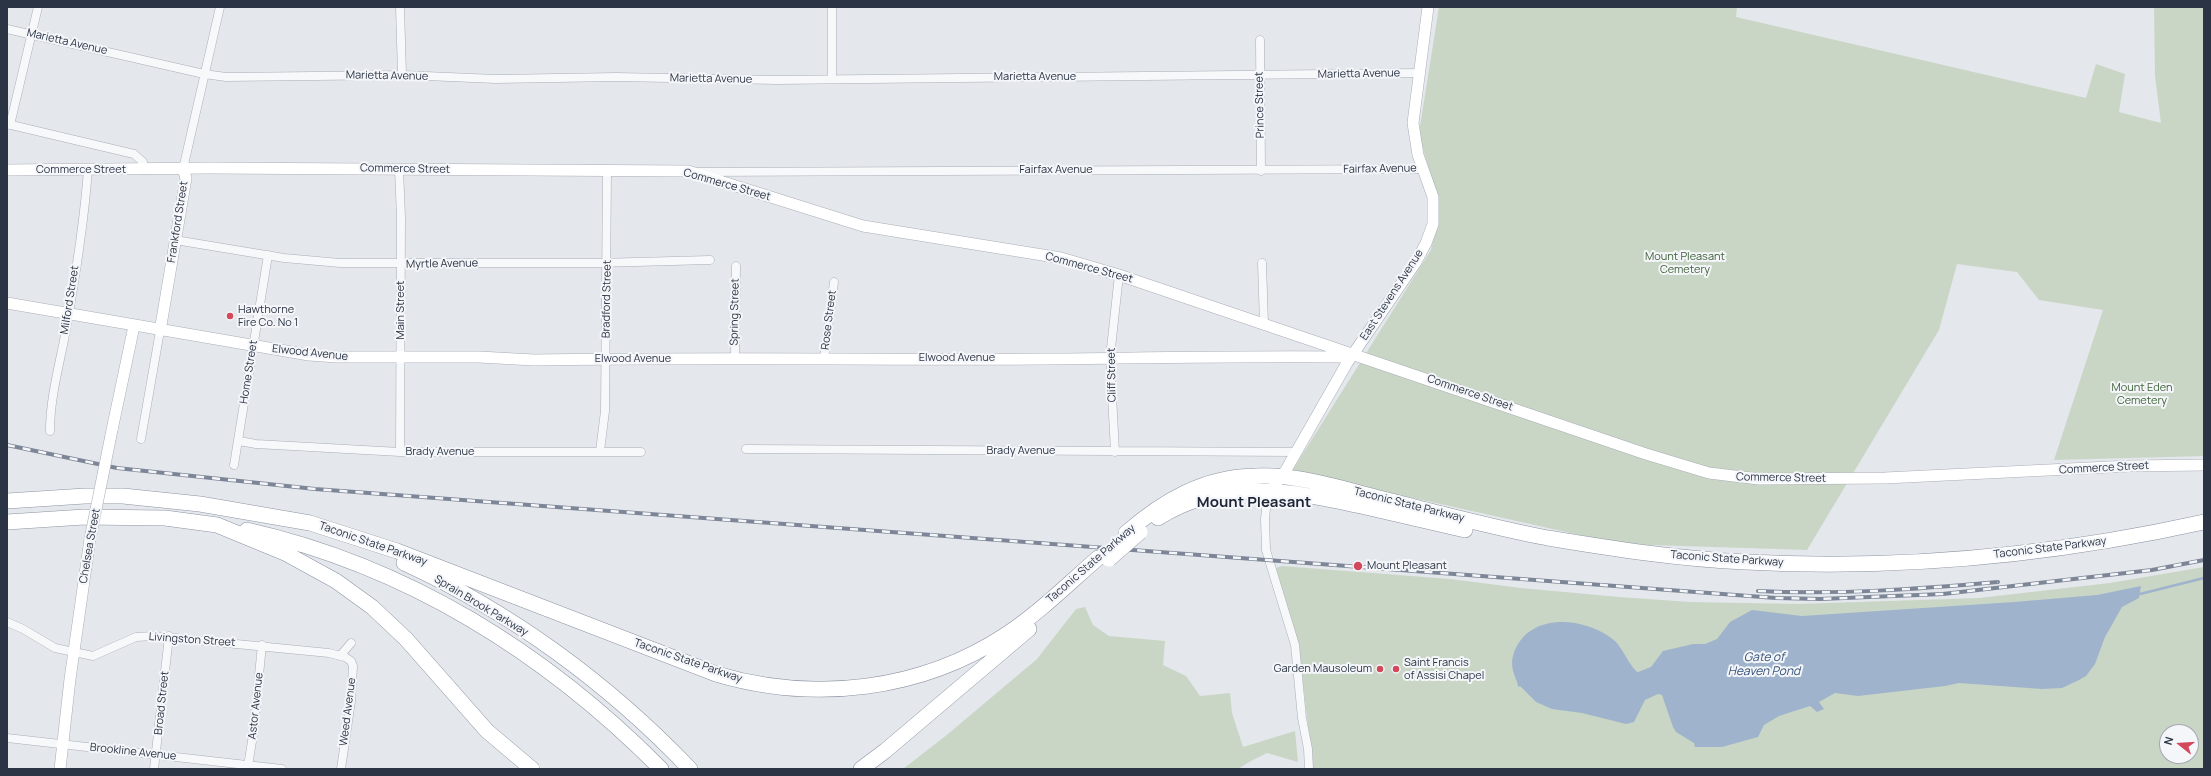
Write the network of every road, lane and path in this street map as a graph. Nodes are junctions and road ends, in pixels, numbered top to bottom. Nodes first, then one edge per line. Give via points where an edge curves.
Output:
1 (38, 7) edge
2 (220, 7) edge
3 (400, 7) edge
4 (832, 7) edge
5 (1428, 7) edge
6 (7, 29) edge
7 (31, 34) junction
8 (1260, 40) dead end
9 (1420, 73) junction
10 (204, 74) junction
11 (402, 75) junction
12 (1259, 76) junction
13 (832, 79) junction
14 (9, 124) edge
15 (88, 169) junction
16 (183, 169) junction
17 (399, 169) junction
18 (1424, 169) junction
19 (7, 170) edge
20 (144, 170) junction
21 (607, 170) junction
22 (688, 171) junction
23 (1261, 171) junction
24 (175, 240) junction
25 (268, 255) junction
26 (710, 260) dead end
27 (607, 263) junction
28 (1262, 263) dead end
29 (401, 264) junction
30 (736, 266) dead end
31 (1119, 275) junction
32 (834, 282) dead end
33 (7, 303) edge
34 (69, 314) junction
35 (1264, 324) junction
36 (134, 326) junction
37 (160, 331) junction
38 (254, 346) junction
39 (1353, 353) junction
40 (1110, 357) junction
41 (401, 358) junction
42 (735, 358) junction
43 (606, 359) junction
44 (824, 359) junction
45 (50, 431) dead end
46 (141, 439) dead end
47 (239, 441) junction
48 (746, 449) dead end
49 (600, 450) junction
50 (400, 452) junction
51 (641, 452) dead end
52 (1115, 452) junction
53 (1296, 452) junction
54 (234, 465) dead end
55 (2204, 465) edge
56 (1281, 477) junction
57 (1271, 490) junction
58 (7, 502) edge
59 (234, 510) junction
60 (84, 517) junction
61 (7, 522) edge
62 (2204, 522) edge
63 (217, 525) junction
64 (7, 531) edge
65 (2204, 531) edge
66 (1133, 533) junction
67 (1103, 559) junction
68 (7, 622) edge
69 (169, 636) junction
70 (350, 643) dead end
71 (262, 645) junction
72 (73, 653) junction
73 (340, 656) junction
74 (7, 738) edge
75 (63, 744) junction
76 (156, 754) junction
77 (248, 766) junction
78 (60, 769) edge
79 (154, 769) edge
80 (282, 769) edge
81 (341, 769) edge
82 (532, 769) edge
83 (661, 769) edge
84 (690, 769) edge
85 (861, 769) edge
86 (1309, 769) edge

1 - 7 street
2 - 10 street, Frankford Street
3 - 11 street
4 - 13 street
5 - 9 street, East Stevens Avenue
6 - 7 street, Marietta Avenue
7 - 10 street, Marietta Avenue
7 - 14 street
8 - 12 street, Prince Street
9 - 12 street, Marietta Avenue
9 - 18 street, East Stevens Avenue via 1413,123 1415,140
10 - 11 street, Marietta Avenue via 226,77
10 - 16 street, Frankford Street
11 - 13 street, Marietta Avenue via 496,78
12 - 13 street, Marietta Avenue
12 - 23 street, Prince Street
14 - 20 street via 134,154 143,162
15 - 19 street, Commerce Street
15 - 20 street, Commerce Street
15 - 34 street, Milford Street via 85,209
16 - 17 street, Commerce Street
16 - 20 street, Commerce Street
16 - 24 street, Frankford Street via 186,178
17 - 21 street, Commerce Street
17 - 29 street, Main Street
18 - 23 street, Fairfax Avenue
18 - 39 street, East Stevens Avenue via 1433,197 1433,224 1426,242 1399,288
21 - 22 street, Commerce Street
21 - 27 street, Bradford Street
22 - 23 street, Fairfax Avenue
22 - 31 street, Commerce Street via 863,226 1061,258
24 - 25 street, Myrtle Avenue
24 - 37 street, Frankford Street
25 - 29 street, Myrtle Avenue via 340,263
25 - 38 street, Home Street
26 - 27 street, Myrtle Avenue
27 - 29 street, Myrtle Avenue
27 - 43 street, Bradford Street
28 - 35 street
29 - 41 street, Main Street
30 - 42 street, Spring Street
31 - 35 street, Commerce Street
31 - 40 street, Cliff Street
32 - 44 street, Rose Street
33 - 34 street, Elwood Avenue
34 - 36 street, Elwood Avenue
34 - 45 street, Milford Street via 53,394
35 - 39 street, Commerce Street
36 - 37 street, Elwood Avenue
36 - 72 street, Chelsea Street, bridge via 90,539
37 - 38 street, Elwood Avenue
37 - 46 street, Frankford Street
38 - 41 street, Elwood Avenue via 330,357
38 - 47 street, Home Street
39 - 40 street, Elwood Avenue via 1343,357
39 - 53 street, East Stevens Avenue
39 - 55 street, Commerce Street via 1653,457 1726,476 1759,479 1885,478 2130,466
40 - 44 street, Elwood Avenue
40 - 52 street, Cliff Street
41 - 43 street, Elwood Avenue
41 - 50 street, Main Street
42 - 43 street, Elwood Avenue
42 - 44 street, Elwood Avenue
43 - 49 street, Bradford Street via 605,411
47 - 50 street, Brady Avenue
47 - 54 street, Home Street
48 - 52 street, Brady Avenue
49 - 50 street, Brady Avenue
49 - 51 street, Brady Avenue
52 - 53 street, Brady Avenue
53 - 56 street, East Stevens Avenue
56 - 57 street, East Stevens Avenue
56 - 62 highway, Taconic State Parkway via 1328,485 1539,536 1656,554 1746,562 1864,563 1984,556 2102,542
56 - 66 highway, Taconic State Parkway via 1241,476 1204,484 1163,504
57 - 65 highway, Taconic State Parkway via 1309,495 1571,551 1653,563 1742,571 1832,573 1981,565 2100,551
57 - 66 highway, Taconic State Parkway via 1235,491 1199,499 1165,514
57 - 86 street via 1264,537 1273,576 1295,645
58 - 59 highway, Taconic State Parkway via 124,496
59 - 67 highway, Taconic State Parkway via 295,520 348,534 705,670 751,683 800,689 842,689 884,684 955,662 1019,626
59 - 84 highway, Sprain Brook Parkway via 350,541 405,564 465,594 525,631 586,675 638,719
60 - 61 highway
60 - 63 highway via 146,517
60 - 64 highway
63 - 82 highway via 297,559 336,580 361,598 396,629 487,732
63 - 83 highway, Sprain Brook Parkway via 280,538 333,554 388,576 442,602 501,638 557,677 610,720
66 - 67 highway, Taconic State Parkway, bridge
67 - 85 highway, Taconic State Parkway via 1046,615
68 - 72 street, Livingston Street via 55,648
69 - 71 street, Livingston Street
69 - 72 street, Livingston Street via 136,637 94,656
69 - 76 street, Broad Street
70 - 73 street
71 - 73 street, Livingston Street
71 - 77 street, Astor Avenue
72 - 75 street, Chelsea Street
73 - 81 street, Weed Avenue via 350,661 353,666 351,701
74 - 75 street, Brookline Avenue
75 - 76 street, Brookline Avenue
75 - 78 street, Chelsea Street
76 - 77 street, Brookline Avenue
76 - 79 street, Broad Street
77 - 80 street, Brookline Avenue

